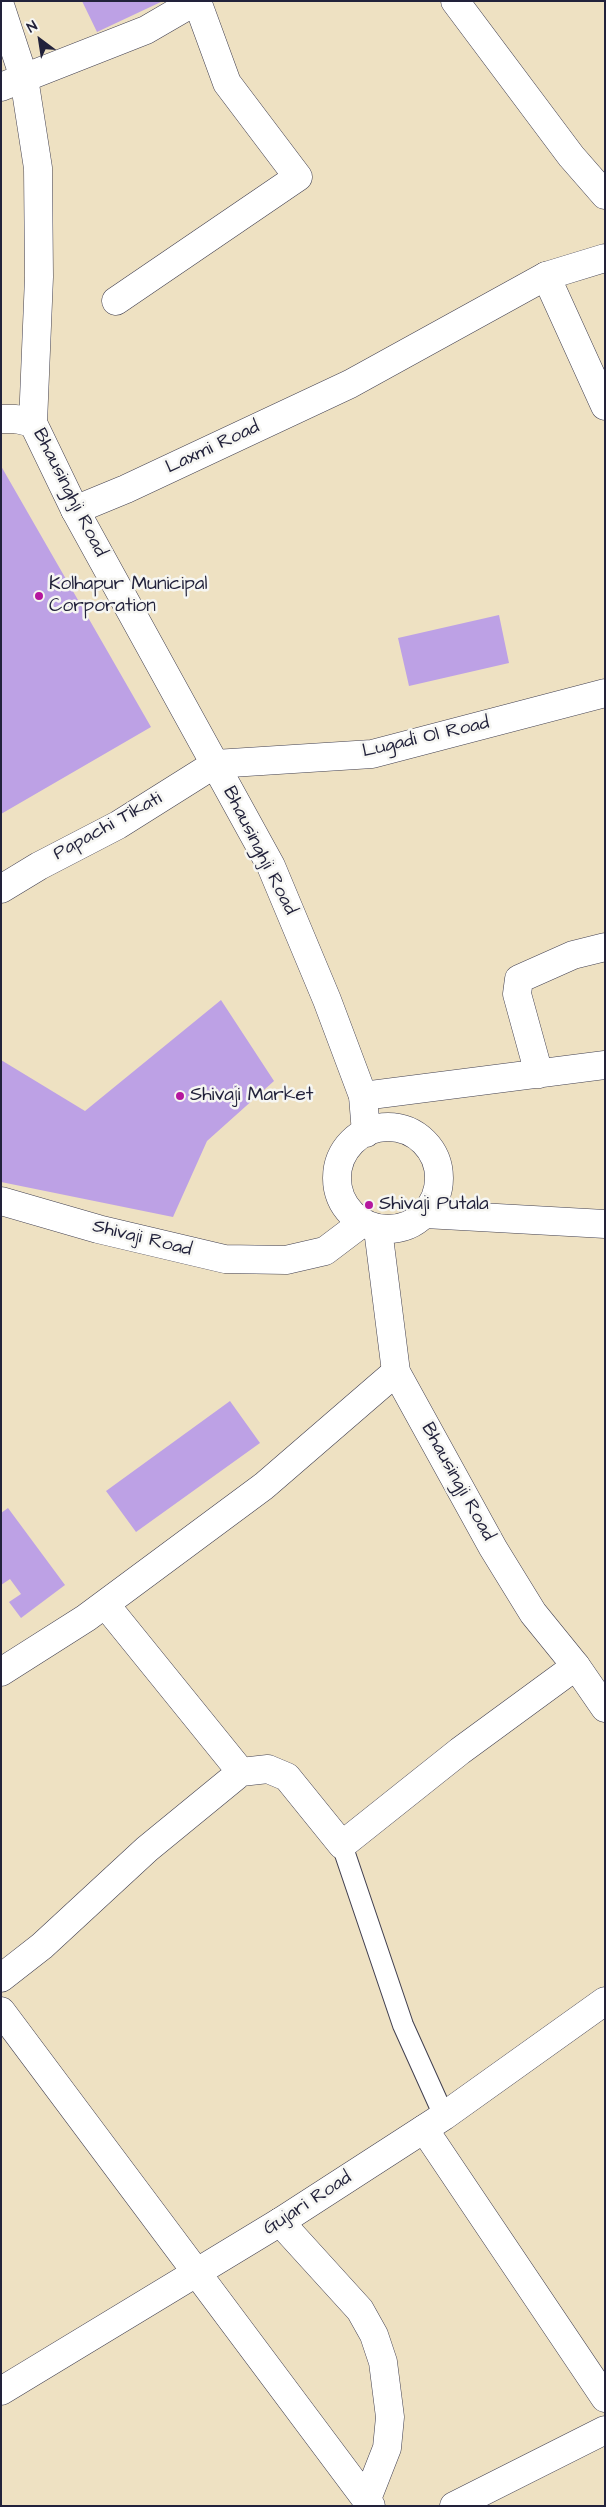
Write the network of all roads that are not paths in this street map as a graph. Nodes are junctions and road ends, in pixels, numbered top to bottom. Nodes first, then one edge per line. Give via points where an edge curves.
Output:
1 (196, 1) edge
2 (456, 1) edge
3 (1, 8) edge
4 (13, 82) edge
5 (605, 195) edge
6 (605, 258) edge
7 (546, 276) junction
8 (116, 301) dead end
9 (605, 406) edge
10 (1, 419) edge
11 (33, 423) junction
12 (75, 510) junction
13 (605, 693) edge
14 (214, 764) junction
15 (1, 889) edge
16 (605, 947) edge
17 (605, 1065) edge
18 (539, 1074) junction
19 (363, 1096) junction
20 (366, 1133) junction
21 (1, 1202) edge
22 (425, 1214) junction
23 (605, 1224) edge
24 (370, 1226) junction
25 (396, 1372) junction
26 (105, 1604) junction
27 (576, 1666) junction
28 (1, 1672) edge
29 (605, 1708) edge
30 (241, 1772) junction
31 (342, 1845) junction
32 (1, 1978) edge
33 (605, 2001) edge
34 (1, 2011) edge
35 (434, 2122) junction
36 (280, 2222) junction
37 (198, 2271) junction
38 (1, 2391) edge
39 (605, 2398) edge
40 (605, 2430) edge
41 (369, 2502) edge
42 (454, 2506) edge

1 - 4 main road via 146,30
1 - 8 main road via 227,83 298,177
2 - 5 main road via 570,156
3 - 4 main road, Bhausinghji Road
4 - 11 main road, Bhausinghji Road via 38,168 39,278
6 - 7 main road, Laxmi Road
7 - 9 main road
7 - 12 main road, Laxmi Road via 350,384
10 - 11 main road
11 - 12 main road, Bhausinghji Road
12 - 14 main road, Bhausinghji Road
13 - 14 main road, Lugadi Ol Road via 372,754
14 - 15 main road, Papachi Tikati via 118,824
14 - 19 main road, Bhausinghji Road via 271,866 328,1000
16 - 18 main road via 573,954 518,979 517,994
17 - 18 main road
18 - 19 main road
19 - 20 main road, Bhausinghji Road
20 - 22 main road via 390,1127 407,1130 432,1152 440,1184 435,1201
20 - 24 main road via 346,1149 339,1164 337,1182 349,1212
21 - 24 main road, Shivaji Road via 225,1259 286,1260 325,1251
22 - 23 main road
22 - 24 main road via 411,1224 395,1229
24 - 25 main road, Bhausingji Road
25 - 26 main road via 264,1486
25 - 27 main road, Bhausingji Road via 493,1548 533,1613
26 - 28 main road
26 - 30 main road
27 - 29 main road, Bhausingji Road
27 - 31 main road via 460,1751
30 - 31 main road via 268,1769 287,1777
30 - 32 main road via 147,1849 42,1946
31 - 35 lane
33 - 35 main road, Gujari Road
34 - 37 main road
35 - 36 main road, Gujari Road
35 - 39 main road
36 - 37 main road, Gujari Road
36 - 41 main road via 360,2310 377,2344 390,2417 387,2448
37 - 38 main road, Gujari Road
37 - 41 main road
40 - 42 main road

